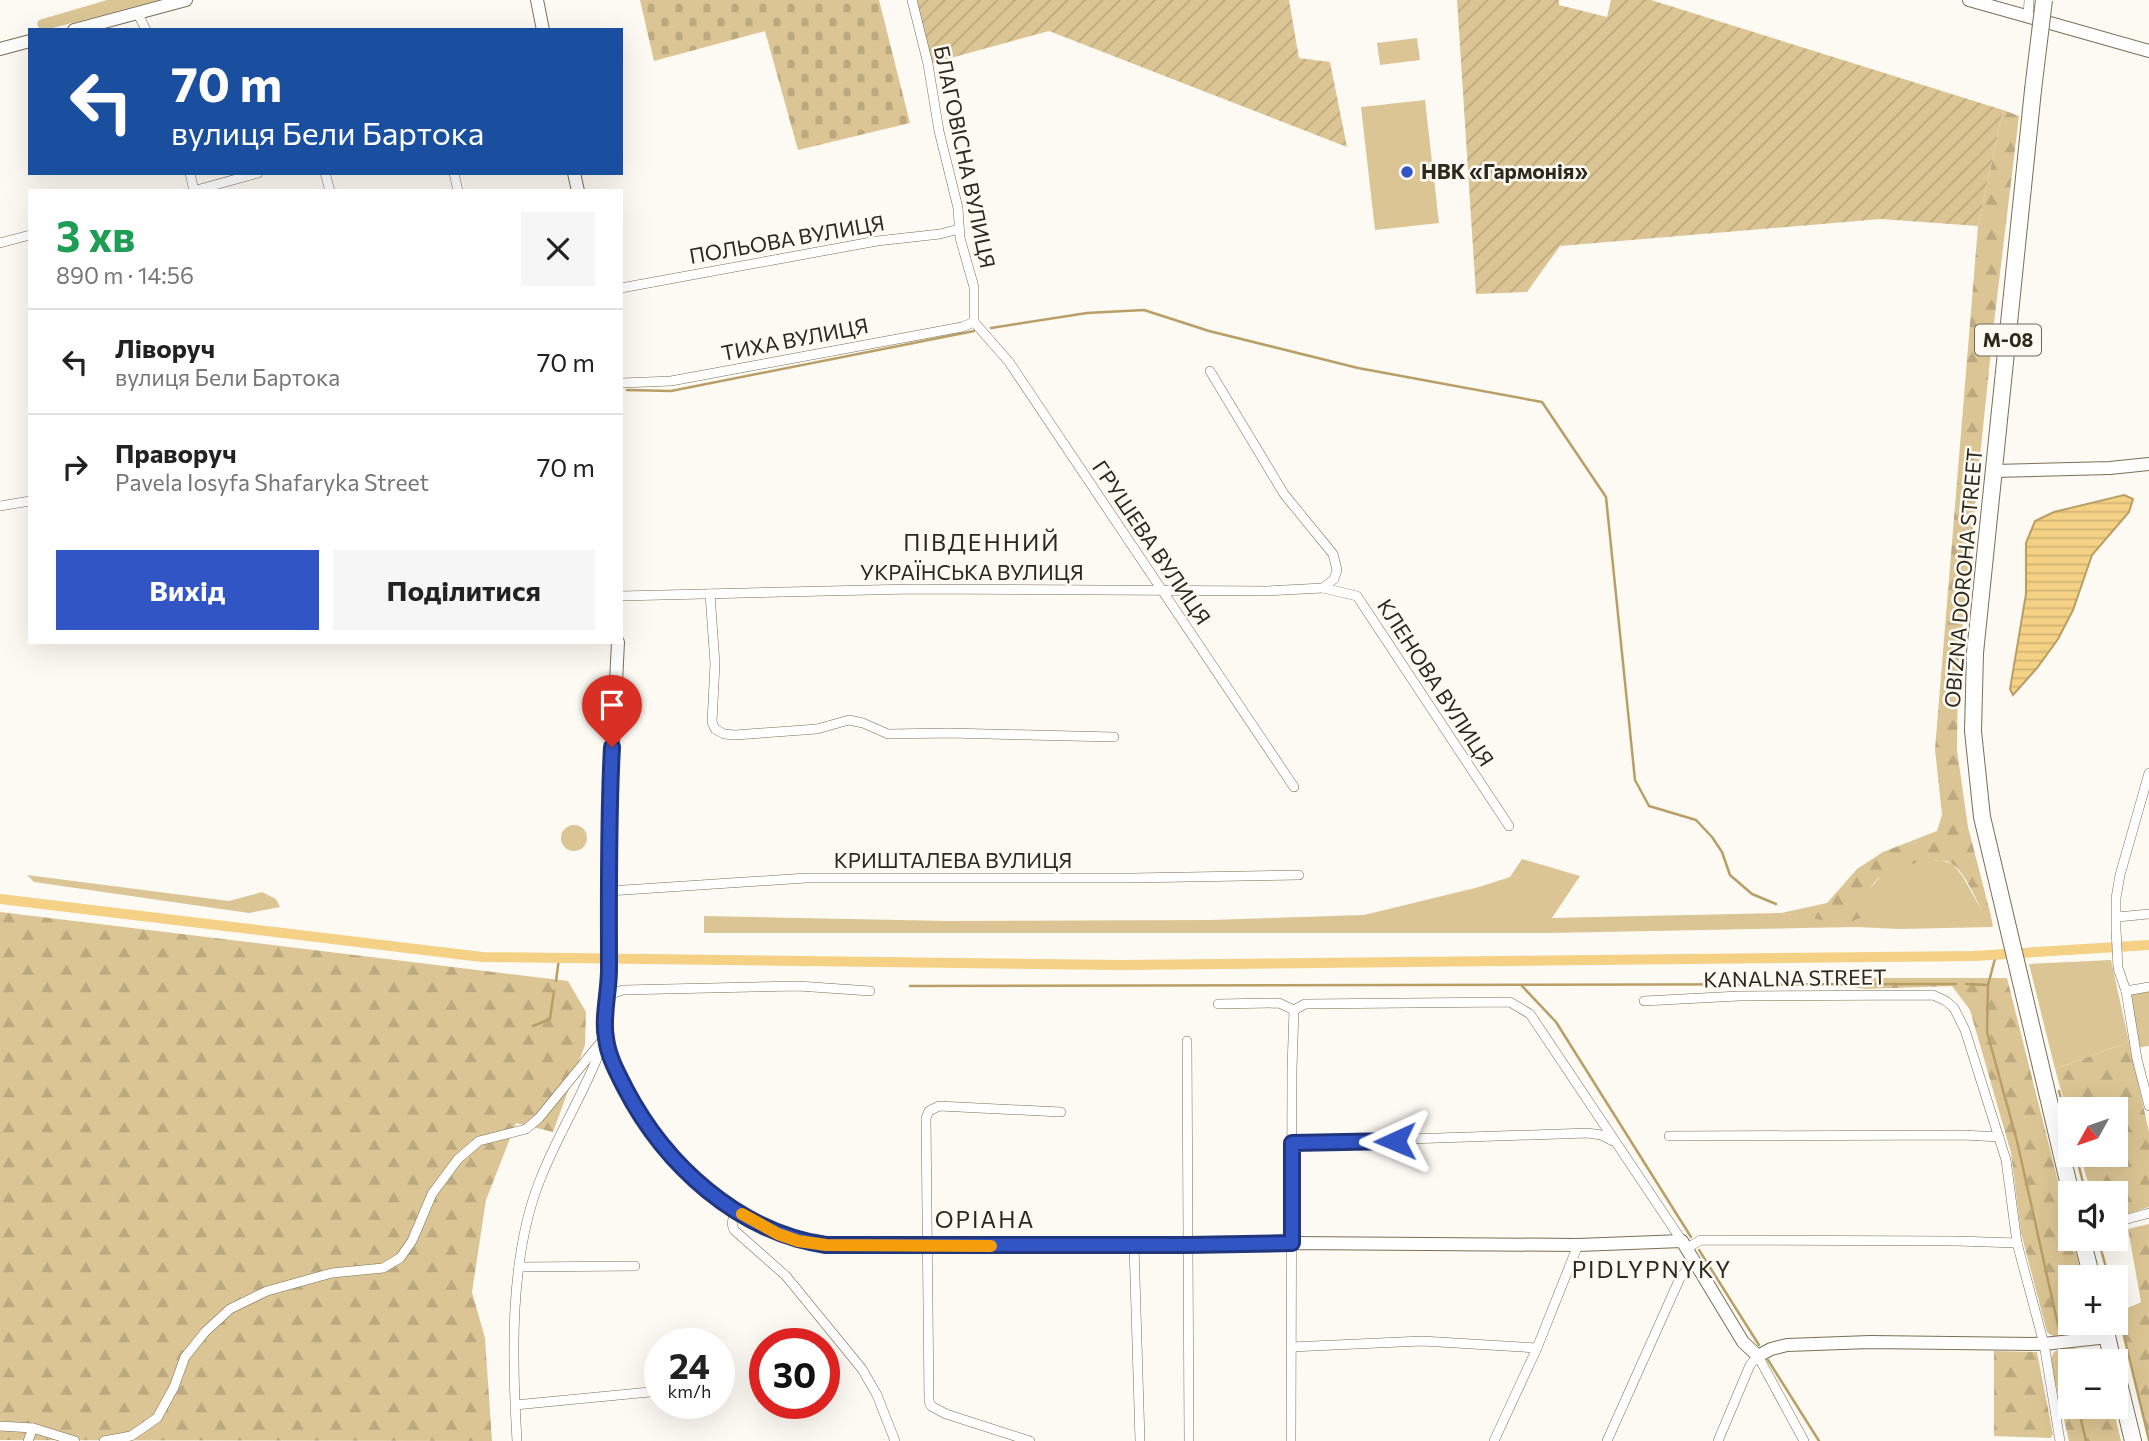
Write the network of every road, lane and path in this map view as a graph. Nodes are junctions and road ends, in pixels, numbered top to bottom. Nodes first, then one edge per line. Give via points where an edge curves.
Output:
1 (186, 0) edge
2 (537, 0) edge
3 (912, 0) edge
4 (1969, 0) edge
5 (2029, 0) edge
6 (2044, 0) edge
7 (138, 13) junction
8 (2030, 17) joint
9 (2050, 23) dead end
10 (82, 28) edge
11 (145, 28) edge
12 (543, 28) edge
13 (28, 42) edge
14 (0, 49) edge
15 (2149, 51) edge
16 (251, 175) edge
17 (201, 189) edge
18 (959, 229) junction
19 (28, 236) edge
20 (0, 243) edge
21 (623, 288) edge
22 (974, 322) junction
23 (1210, 371) dead end
24 (623, 383) edge
25 (2149, 464) edge
26 (1994, 471) junction
27 (28, 501) edge
28 (0, 506) edge
29 (1323, 588) junction
30 (1161, 590) junction
31 (710, 594) junction
32 (623, 596) edge
33 (618, 644) edge
34 (1114, 737) dead end
35 (2149, 775) edge
36 (1294, 787) dead end
37 (1509, 826) dead end
38 (1298, 875) dead end
39 (609, 891) junction
40 (2149, 915) edge
41 (2116, 917) junction
42 (2149, 987) edge
43 (870, 991) dead end
44 (2126, 991) junction
45 (608, 995) junction
46 (1644, 1001) dead end
47 (1218, 1004) dead end
48 (1294, 1010) junction
49 (605, 1037) junction
50 (1187, 1041) dead end
51 (2149, 1107) edge
52 (1061, 1112) dead end
53 (1669, 1136) dead end
54 (1999, 1137) junction
55 (1292, 1143) junction
56 (1617, 1143) junction
57 (2068, 1181) edge
58 (734, 1209) junction
59 (2149, 1213) edge
60 (2128, 1219) edge
61 (1292, 1243) junction
62 (2017, 1243) junction
63 (1134, 1245) junction
64 (1187, 1245) junction
65 (1578, 1245) junction
66 (1684, 1245) junction
67 (927, 1247) junction
68 (1695, 1260) junction
69 (635, 1266) dead end
70 (519, 1267) junction
71 (2084, 1335) edge
72 (2044, 1344) junction
73 (1291, 1347) junction
74 (1537, 1348) junction
75 (1758, 1356) junction
76 (644, 1393) edge
77 (515, 1405) junction
78 (2128, 1419) edge
79 (0, 1426) edge
80 (33, 1428) junction
81 (28, 1441) edge
82 (75, 1441) edge
83 (104, 1441) edge
84 (517, 1441) edge
85 (895, 1441) edge
86 (1030, 1441) edge
87 (1140, 1441) edge
88 (1189, 1441) edge
89 (1291, 1441) edge
90 (1494, 1441) edge
91 (1607, 1441) edge
92 (1718, 1441) edge
93 (1804, 1441) edge
94 (2060, 1441) edge
95 (2133, 1441) edge

1 - 7 street
2 - 12 street
3 - 18 street, БЛАГОВІСНА ВУЛИЦЯ
4 - 8 street
5 - 8 street
6 - 26 highway, OBIZNA DOROHA STREET / М-08, bridge
7 - 10 street
7 - 11 street
9 - 15 street
13 - 14 street
16 - 17 street
18 - 21 street, ПОЛЬОВА ВУЛИЦЯ
18 - 22 street, БЛАГОВІСНА ВУЛИЦЯ via 974,287
19 - 20 street
22 - 24 street, ТИХА ВУЛИЦЯ via 671,381
22 - 30 street, ГРУШЕВА ВУЛИЦЯ via 1009,362
23 - 29 street via 1278,485 1333,554 1337,570
25 - 26 street
26 - 57 highway, OBIZNA DOROHA STREET / М-08 via 1975,653 1973,731 1982,817
27 - 28 street
29 - 30 street, УКРАЇНСЬКА ВУЛИЦЯ
29 - 37 street, КЛЕНОВА ВУЛИЦЯ via 1357,596
30 - 31 street, УКРАЇНСЬКА ВУЛИЦЯ
30 - 36 street, ГРУШЕВА ВУЛИЦЯ
31 - 32 street, УКРАЇНСЬКА ВУЛИЦЯ
31 - 34 street via 715,664 712,722 724,734 817,729 849,720 888,734
33 - 39 street
35 - 41 street via 2120,875
38 - 39 street, КРИШТАЛЕВА ВУЛИЦЯ via 806,878
39 - 45 street
40 - 41 street
41 - 44 street via 2118,968
42 - 44 street
43 - 45 street via 798,986 623,990
44 - 51 street
45 - 49 street
46 - 54 street, KANALNA STREET via 1933,995 1954,1008 1965,1030
47 - 48 street via 1279,1003
48 - 55 street
48 - 56 street via 1305,1004 1510,1002 1531,1014
49 - 58 street via 620,1078 652,1133 692,1176
49 - 70 street via 539,1182
49 - 83 street via 526,1129 479,1140 458,1159 432,1194 400,1258 383,1268 332,1273 267,1292 230,1309 185,1357 156,1418 131,1436
50 - 64 street
52 - 67 street via 939,1106 929,1111
53 - 54 street
54 - 62 street
55 - 56 street via 1588,1133
55 - 61 street
56 - 66 street
58 - 67 street via 798,1241
58 - 85 street via 734,1230 786,1276 862,1369
59 - 60 street
61 - 64 street
61 - 65 street
61 - 73 street
62 - 66 street via 1701,1240
62 - 72 street
63 - 64 street
63 - 67 street
63 - 87 street
64 - 88 street
65 - 66 street
65 - 74 street
66 - 68 street
67 - 86 street via 931,1406
68 - 75 street via 1743,1342
68 - 91 street via 1681,1278
69 - 70 street
70 - 77 street
71 - 72 street
72 - 75 street via 1787,1345
72 - 94 street
73 - 74 street via 1422,1340
73 - 89 street
74 - 90 street
75 - 92 street
75 - 93 street
76 - 77 street
77 - 84 street
78 - 95 highway
79 - 80 street
80 - 81 street
80 - 82 street

